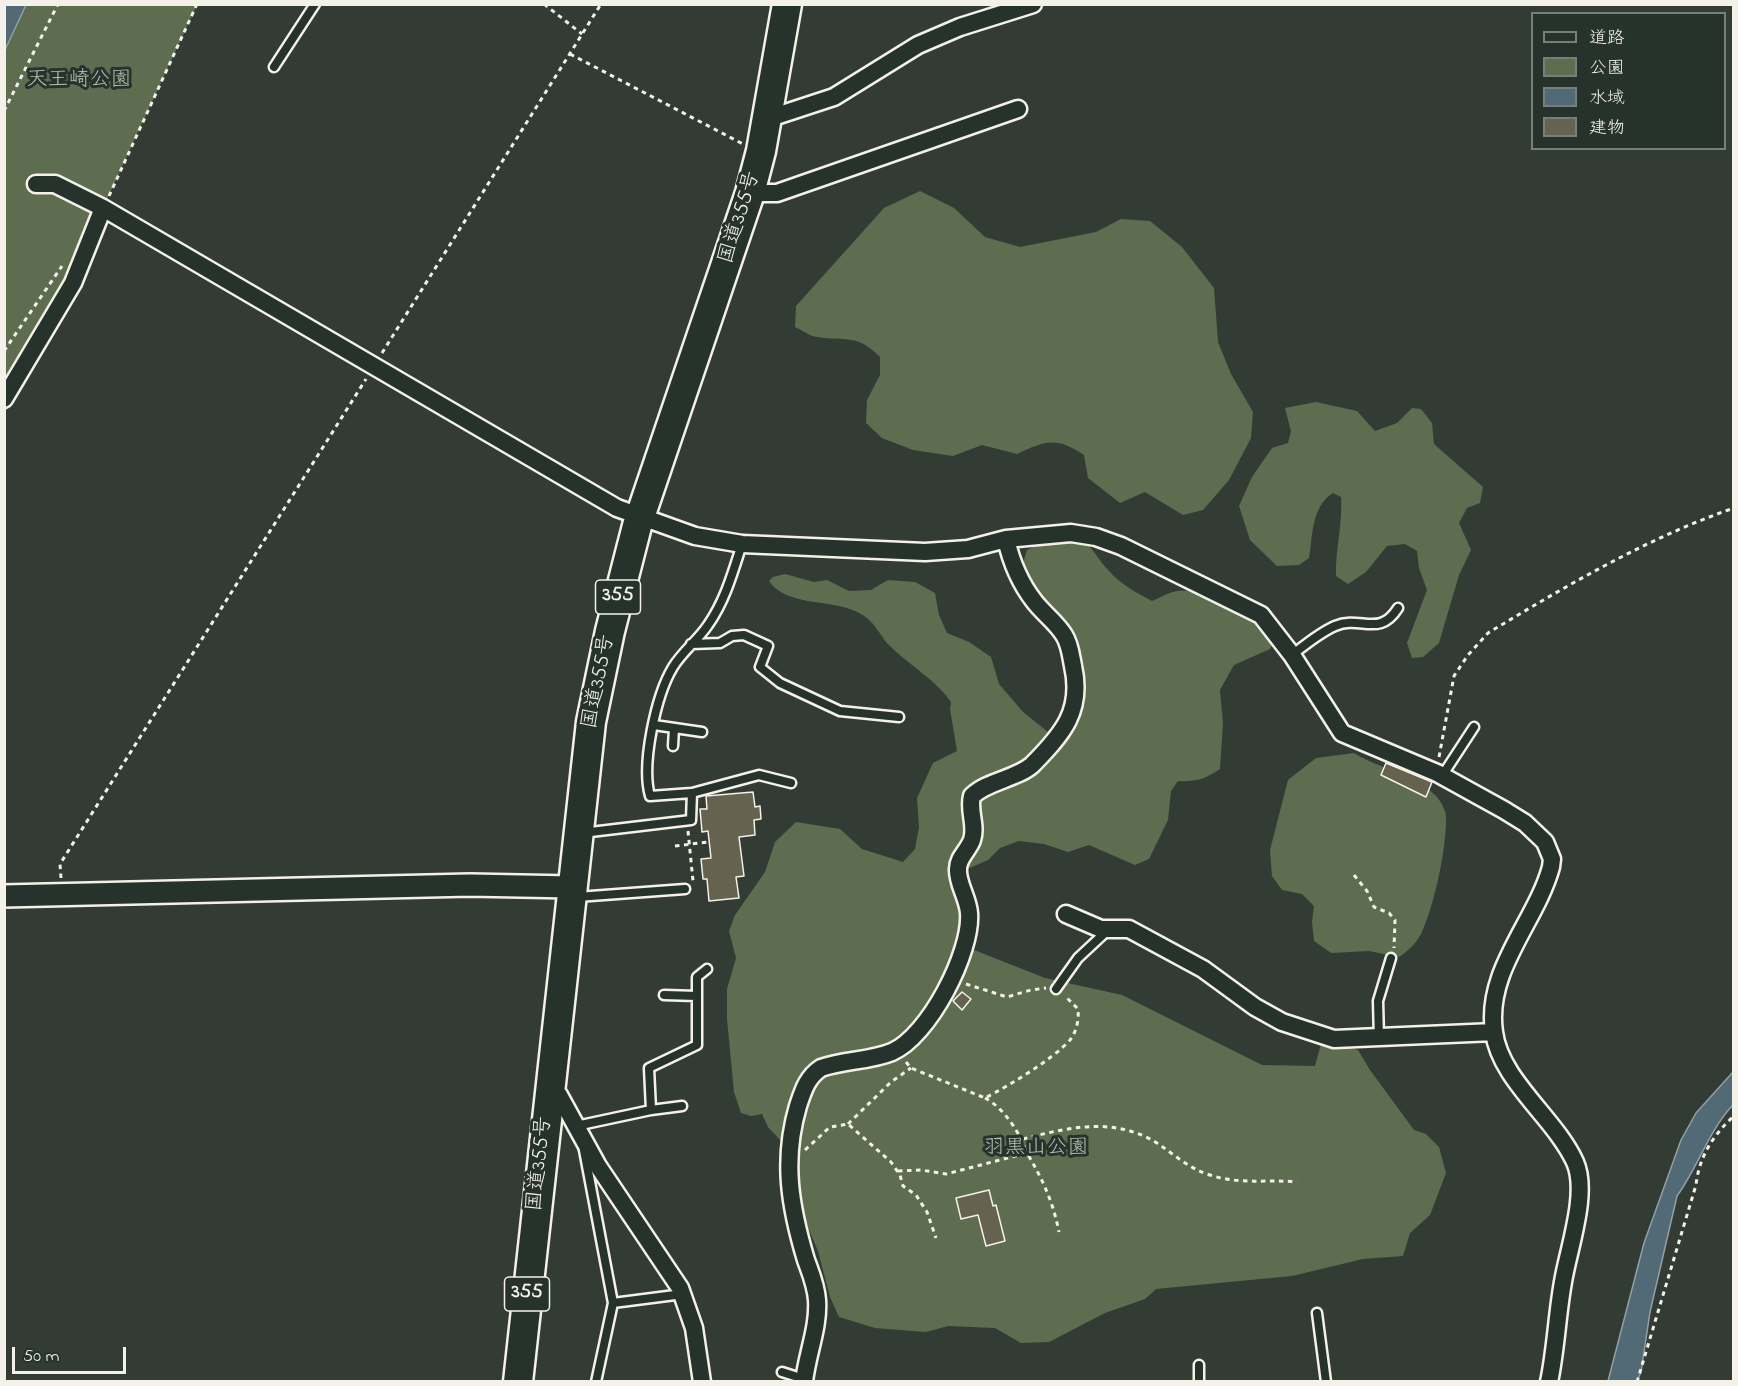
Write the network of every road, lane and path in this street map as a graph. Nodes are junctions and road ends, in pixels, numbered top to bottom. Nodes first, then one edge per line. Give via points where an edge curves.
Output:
1 (58, 4) edge
2 (197, 4) edge
3 (315, 4) edge
4 (544, 4) edge
5 (601, 4) edge
6 (787, 4) edge
7 (1033, 4) edge
8 (582, 34) junction
9 (570, 54) junction
10 (274, 67) dead end
11 (1018, 109) dead end
12 (4, 111) edge
13 (767, 119) junction
14 (761, 151) junction
15 (36, 184) dead end
16 (750, 193) junction
17 (103, 208) junction
18 (62, 265) dead end
19 (4, 351) edge
20 (374, 366) junction
21 (4, 399) edge
22 (1734, 508) edge
23 (640, 517) junction
24 (1006, 539) junction
25 (742, 544) junction
26 (1398, 608) dead end
27 (691, 644) junction
28 (1292, 655) junction
29 (898, 717) dead end
30 (654, 725) junction
31 (675, 728) junction
32 (1474, 728) dead end
33 (702, 732) dead end
34 (673, 746) dead end
35 (1440, 775) junction
36 (792, 783) dead end
37 (692, 793) junction
38 (686, 820) junction
39 (579, 834) junction
40 (708, 842) dead end
41 (689, 844) junction
42 (675, 846) dead end
43 (1354, 875) dead end
44 (685, 889) joint
45 (571, 892) junction
46 (62, 895) junction
47 (4, 896) edge
48 (1066, 914) dead end
49 (1108, 930) junction
50 (1391, 958) joint
51 (707, 969) dead end
52 (953, 980) junction
53 (1056, 989) junction
54 (664, 995) dead end
55 (697, 996) junction
56 (1494, 1032) junction
57 (1378, 1039) junction
58 (894, 1051) junction
59 (911, 1068) junction
60 (550, 1087) junction
61 (985, 1098) junction
62 (682, 1106) dead end
63 (651, 1110) junction
64 (1733, 1118) edge
65 (848, 1124) junction
66 (579, 1134) junction
67 (1023, 1139) junction
68 (1027, 1153) junction
69 (788, 1155) junction
70 (898, 1171) junction
71 (1297, 1182) dead end
72 (1059, 1232) dead end
73 (936, 1238) dead end
74 (683, 1294) junction
75 (613, 1303) junction
76 (1317, 1313) dead end
77 (1199, 1365) dead end
78 (782, 1372) dead end
79 (806, 1381) edge
80 (518, 1382) edge
81 (596, 1382) edge
82 (702, 1382) edge
83 (1199, 1382) edge
84 (1326, 1382) edge
85 (1549, 1382) edge
86 (1636, 1382) edge

1 - 12 path
2 - 17 path
3 - 10 lane
4 - 8 path
5 - 8 path
6 - 13 highway, 国道355号 / 355
7 - 13 street via 918,45 834,98
8 - 9 path
9 - 14 path
9 - 20 path
11 - 16 street via 777,193
13 - 14 highway, 国道355号 / 355
14 - 16 highway, 国道355号 / 355
15 - 17 street via 55,184
16 - 23 highway, 国道355号 / 355
17 - 20 street
17 - 21 street via 73,283
18 - 19 path
20 - 23 street via 558,475
20 - 46 path via 60,864
22 - 35 path via 1649,544 1488,633 1454,676
23 - 25 street via 695,536
23 - 39 highway, 国道355号 / 355 via 591,722
24 - 25 street via 968,549 925,552
24 - 28 street via 1084,534 1121,546 1260,615
24 - 52 street via 1011,561 1025,587 1066,637 1077,698 1068,722 1032,764 972,796 974,831 957,871 967,901 969,927
25 - 27 lane via 720,606
26 - 28 lane via 1390,620 1381,624 1337,625
27 - 29 lane via 720,643 744,634 768,646 760,667 780,683 840,711
27 - 30 lane via 664,684
28 - 35 street via 1342,734
30 - 31 lane
30 - 37 lane via 647,785 650,796
31 - 33 lane
31 - 34 lane
32 - 35 lane
35 - 56 street via 1525,823 1545,842 1552,859 1549,875 1499,978
36 - 37 lane via 759,775
37 - 38 lane via 691,820
38 - 39 lane
38 - 41 path
39 - 45 highway, 国道355号 / 355
40 - 41 path
41 - 42 path
41 - 44 path via 694,887
43 - 50 path via 1374,907 1395,920 1396,945
44 - 45 lane
45 - 46 street via 470,885
45 - 60 highway, 国道355号 / 355
46 - 47 street
48 - 49 street
49 - 53 lane via 1078,958
49 - 57 street via 1129,929 1203,969 1281,1022 1334,1039
50 - 57 lane via 1378,1001
51 - 55 lane via 697,977
52 - 53 path via 1007,998 1039,988
52 - 58 street via 916,1032
53 - 61 path via 1078,1009 1070,1039 1029,1072
54 - 55 lane
55 - 63 lane via 697,1045 649,1068
56 - 57 street
56 - 85 street via 1503,1058 1569,1151 1578,1171 1577,1211 1562,1284
58 - 59 path
58 - 69 street via 814,1072 791,1130
59 - 61 path
59 - 65 path
60 - 66 street via 559,1095
60 - 80 highway, 国道355号 / 355
61 - 67 path via 994,1102
62 - 63 lane
63 - 66 lane
64 - 86 path via 1718,1132 1698,1170
65 - 69 path via 830,1126 806,1150
65 - 70 path
66 - 74 street
66 - 75 lane
67 - 68 path
67 - 71 path via 1071,1126 1115,1127 1152,1140 1190,1168 1211,1175 1235,1182
68 - 70 path via 946,1174
68 - 72 path via 1054,1204
69 - 79 street via 787,1173 817,1303
70 - 73 path via 903,1186 922,1203
74 - 75 lane
74 - 82 street via 694,1328
75 - 81 lane
76 - 84 lane
77 - 83 lane
78 - 79 lane

